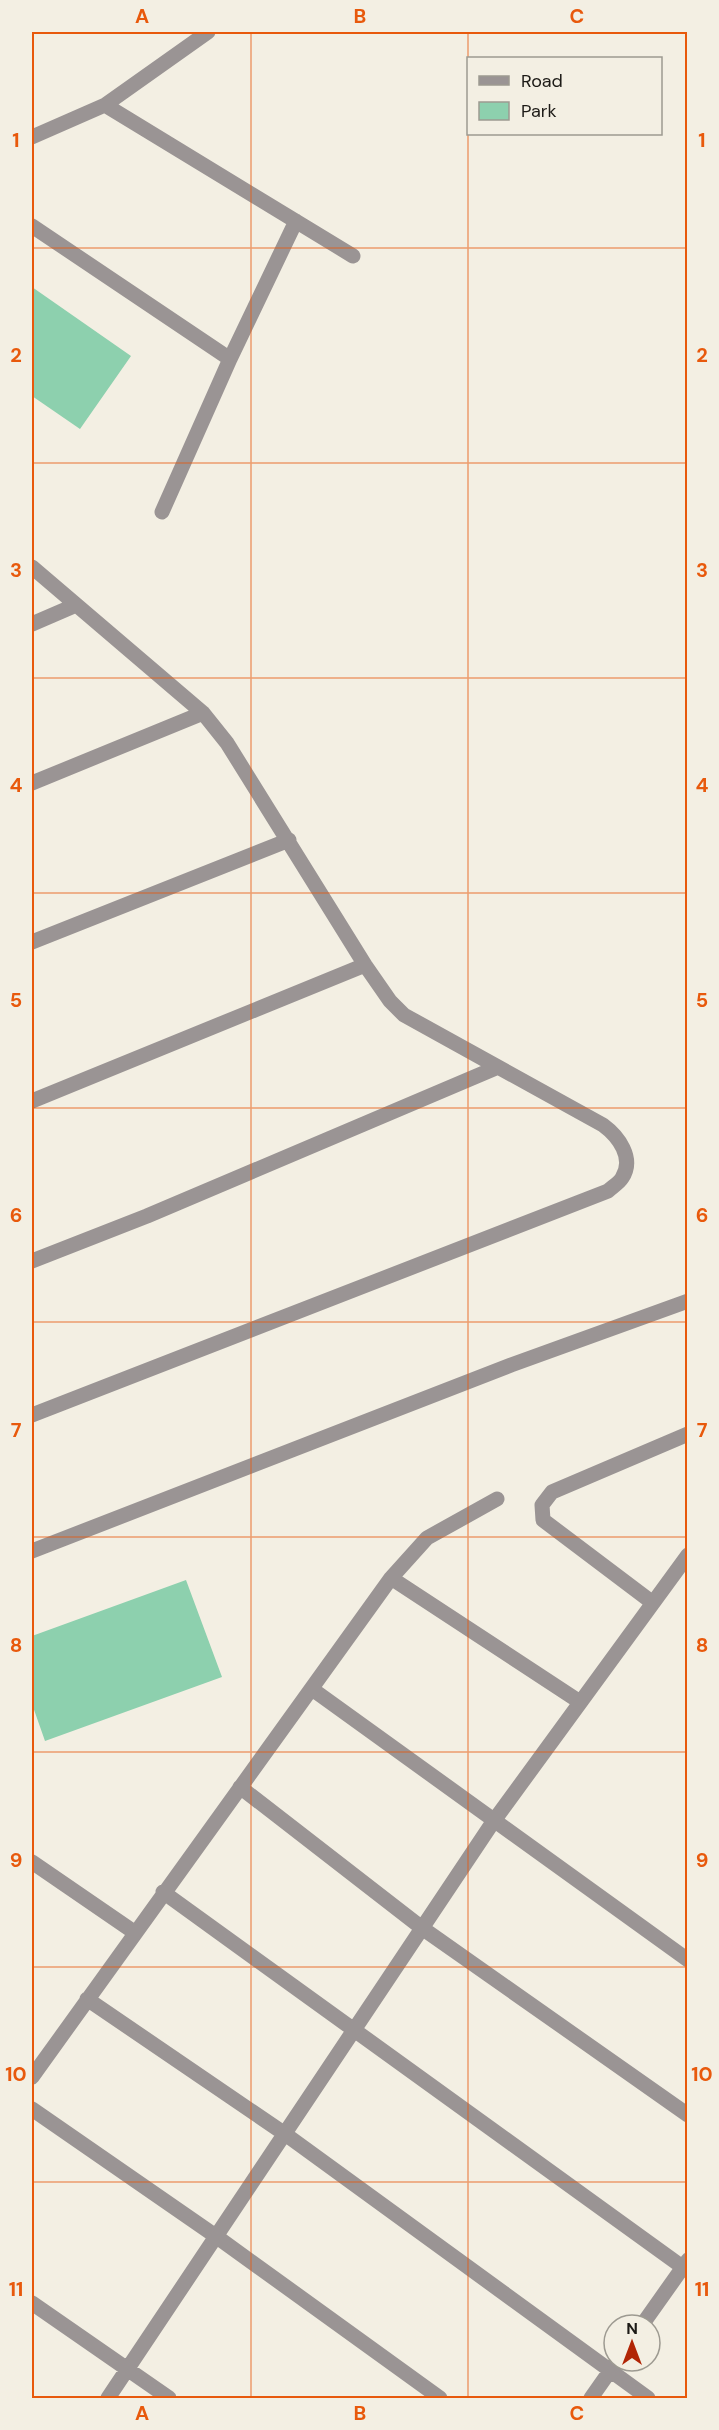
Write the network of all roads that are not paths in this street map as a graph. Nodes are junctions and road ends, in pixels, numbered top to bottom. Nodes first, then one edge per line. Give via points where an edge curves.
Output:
1 (208, 32) edge
2 (105, 105) junction
3 (32, 137) edge
4 (296, 221) junction
5 (32, 226) edge
6 (354, 256) dead end
7 (230, 359) junction
8 (162, 512) dead end
9 (32, 567) edge
10 (76, 605) junction
11 (32, 624) edge
12 (203, 713) junction
13 (32, 783) edge
14 (289, 840) junction
15 (32, 942) edge
16 (365, 965) junction
17 (498, 1067) junction
18 (32, 1101) edge
19 (32, 1261) edge
20 (687, 1301) edge
21 (32, 1415) edge
22 (687, 1434) edge
23 (497, 1498) dead end
24 (32, 1551) edge
25 (687, 1555) edge
26 (392, 1578) junction
27 (653, 1604) junction
28 (312, 1689) junction
29 (580, 1702) junction
30 (240, 1788) junction
31 (493, 1822) junction
32 (32, 1862) edge
33 (163, 1892) junction
34 (422, 1928) junction
35 (134, 1932) junction
36 (687, 1960) edge
37 (87, 1999) junction
38 (355, 2030) junction
39 (32, 2077) edge
40 (32, 2109) edge
41 (687, 2115) edge
42 (285, 2134) junction
43 (217, 2237) junction
44 (686, 2266) edge
45 (32, 2303) edge
46 (651, 2313) edge
47 (602, 2358) edge
48 (128, 2370) junction
49 (608, 2373) edge
50 (621, 2373) edge
51 (108, 2398) edge
52 (169, 2398) edge
53 (440, 2398) edge
54 (591, 2398) edge
55 (648, 2398) edge

1 - 2 street
2 - 3 street
2 - 4 street
4 - 6 street
4 - 7 street
5 - 7 street
7 - 8 street
9 - 10 street
10 - 11 street
10 - 12 street
12 - 13 street
12 - 14 street via 227,743
14 - 15 street
14 - 16 street
16 - 17 street via 404,1015
16 - 18 street
17 - 19 street
17 - 21 street via 616,1135 626,1163 622,1178 597,1196
20 - 24 street
22 - 27 street via 552,1492 542,1505 543,1520
23 - 26 street via 428,1538
25 - 27 street
26 - 28 street
26 - 29 street
27 - 29 street
28 - 30 street
28 - 31 street
29 - 31 street
30 - 33 street
30 - 34 street
31 - 34 street
31 - 36 street
32 - 35 street
33 - 35 street
33 - 38 street
34 - 38 street
34 - 41 street
35 - 37 street
37 - 39 street
37 - 42 street
38 - 42 street
38 - 44 street
40 - 43 street
42 - 43 street
42 - 47 street
43 - 48 street
43 - 53 street
44 - 46 street
45 - 48 street
48 - 51 street
48 - 52 street
49 - 54 street
50 - 55 street

